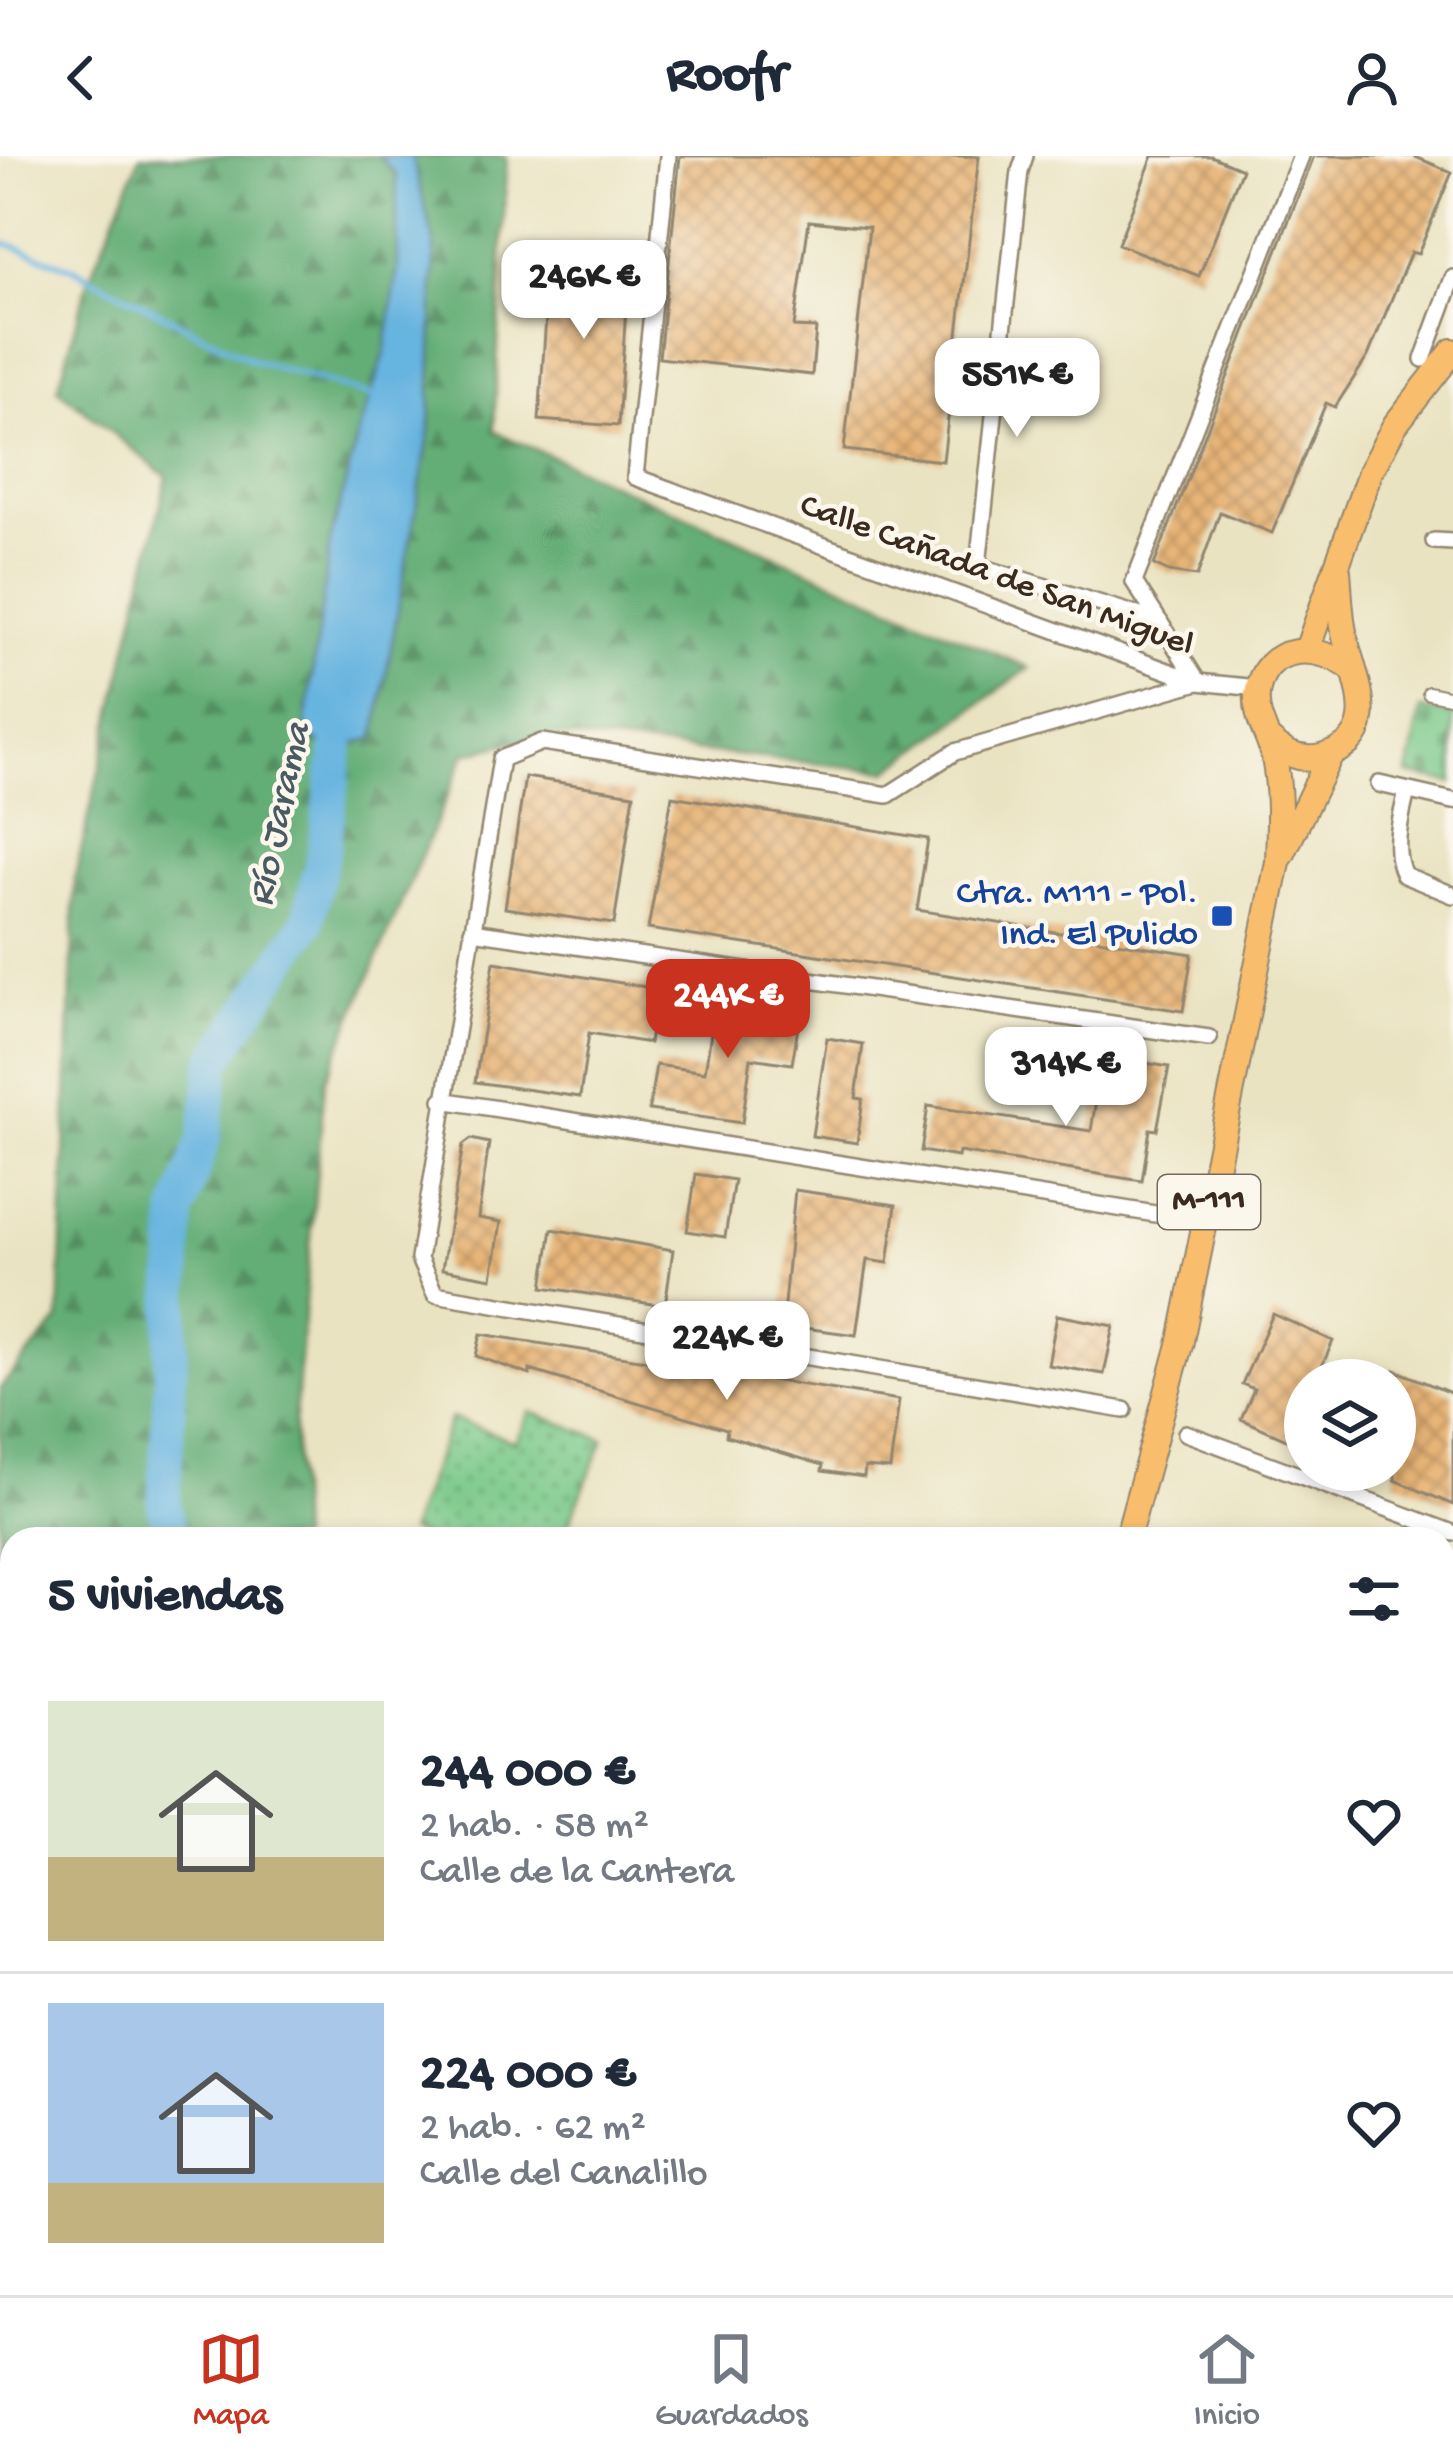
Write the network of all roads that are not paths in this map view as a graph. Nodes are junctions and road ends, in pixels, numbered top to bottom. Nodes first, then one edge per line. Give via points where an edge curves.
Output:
1 (668, 156) edge
2 (1025, 156) edge
3 (1301, 156) edge
4 (1453, 278) edge
5 (1453, 351) edge
6 (1423, 359) dead end
7 (1434, 541) dead end
8 (1453, 542) edge
9 (1338, 564) junction
10 (1160, 622) junction
11 (1307, 650) junction
12 (1352, 669) junction
13 (1198, 682) junction
14 (1258, 688) junction
15 (1429, 693) dead end
16 (1453, 698) edge
17 (1270, 740) junction
18 (1330, 754) junction
19 (1379, 784) dead end
20 (1407, 791) junction
21 (1453, 801) edge
22 (1278, 862) junction
23 (1453, 895) edge
24 (472, 931) junction
25 (1210, 1038) dead end
26 (442, 1100) junction
27 (1168, 1216) dead end
28 (1124, 1410) dead end
29 (1186, 1433) dead end
30 (1130, 1527) edge
31 (1437, 1527) edge

1 - 13 street, Calle Cañada de San Miguel via 635,477
2 - 10 street via 978,566
3 - 10 street via 1134,582
4 - 6 street
5 - 9 main road, M-111 via 1388,438
7 - 8 street
9 - 11 main road, M-111
9 - 12 main road, M-111
10 - 13 street
11 - 12 main road via 1332,654
11 - 14 main road via 1275,662
12 - 18 main road, M-111 via 1361,685 1361,722
13 - 14 street
13 - 24 street, Calle Cañada de San Miguel via 955,752 888,795 542,742 501,759
14 - 17 main road, M-111
15 - 16 street
17 - 18 main road via 1299,758
17 - 22 main road, M-111
18 - 22 main road, M-111
19 - 20 street
20 - 21 street
20 - 23 street via 1397,862 1404,875
22 - 30 main road, M-111 via 1181,1341
24 - 25 street
24 - 26 street
26 - 27 street
26 - 28 street via 419,1259 435,1294
29 - 31 street

